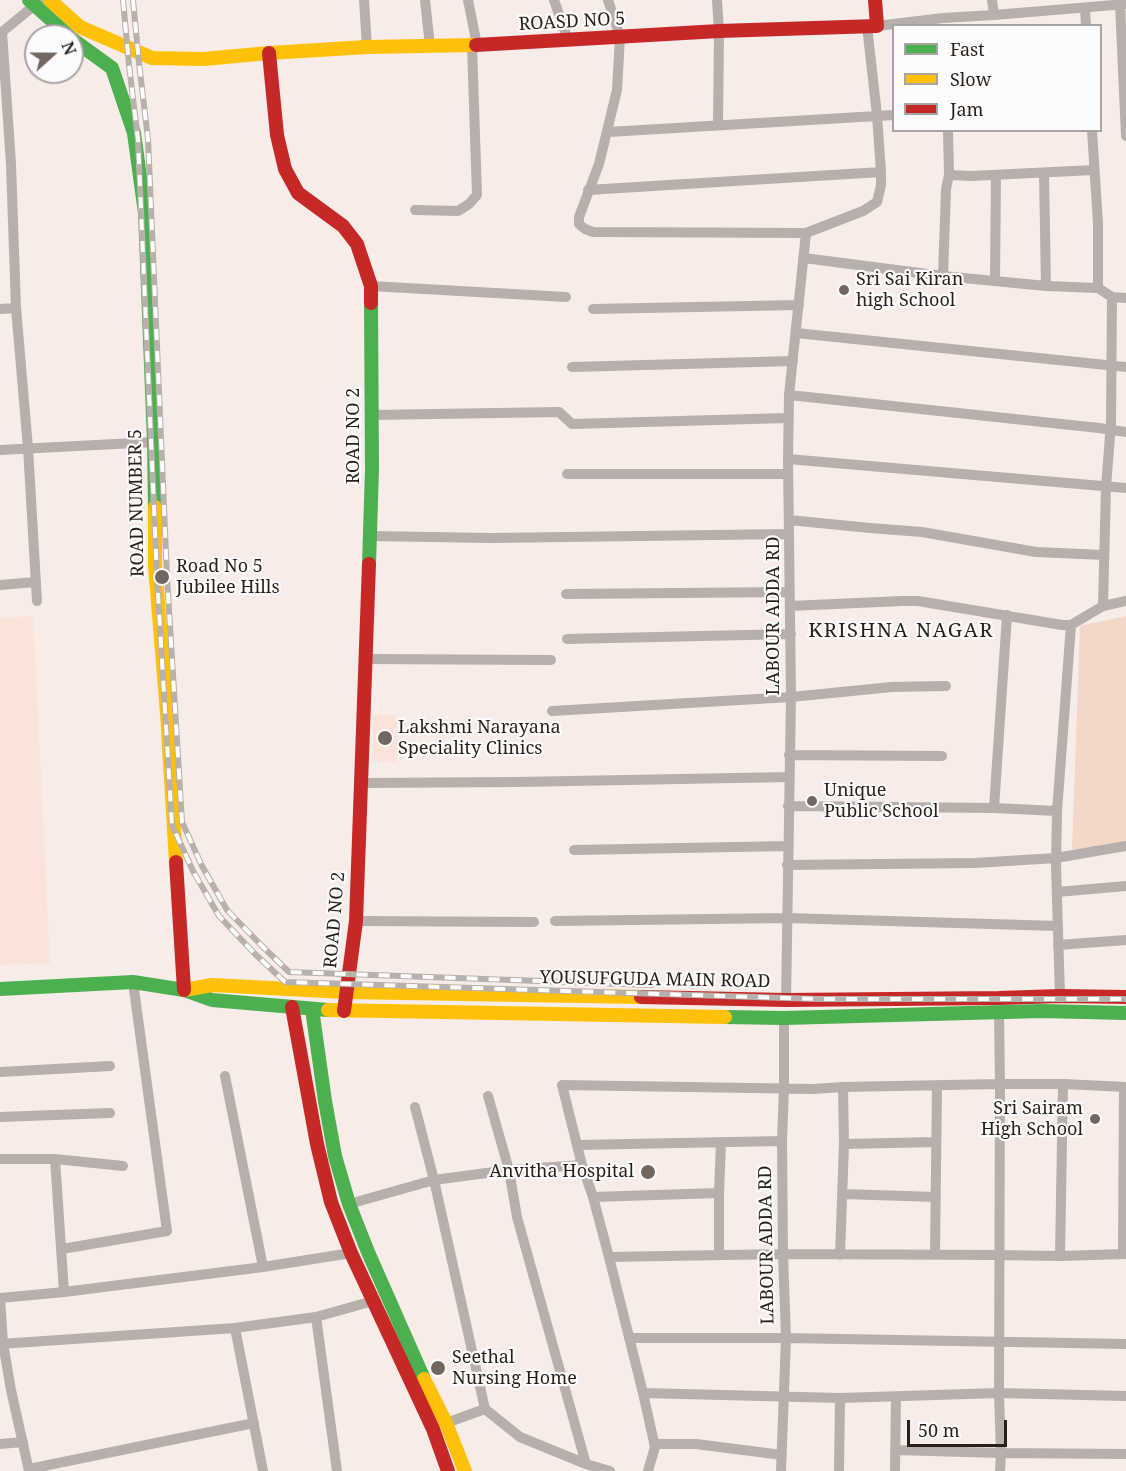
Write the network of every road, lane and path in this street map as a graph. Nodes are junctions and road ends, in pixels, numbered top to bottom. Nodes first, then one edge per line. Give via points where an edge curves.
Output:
1 (50, 0) edge
2 (364, 0) edge
3 (425, 0) edge
4 (468, 0) edge
5 (554, 0) edge
6 (608, 0) edge
7 (717, 0) edge
8 (875, 0) edge
9 (992, 0) edge
10 (35, 2) edge
11 (1123, 4) edge
12 (1090, 5) edge
13 (994, 15) junction
14 (944, 22) edge
15 (57, 24) edge
16 (908, 24) edge
17 (1086, 24) edge
18 (892, 25) edge
19 (872, 26) junction
20 (719, 31) junction
21 (1, 32) edge
22 (620, 37) junction
23 (568, 40) junction
24 (115, 44) junction
25 (474, 45) junction
26 (430, 46) junction
27 (84, 47) edge
28 (367, 47) junction
29 (269, 53) junction
30 (112, 68) junction
31 (1125, 95) edge
32 (877, 115) junction
33 (892, 115) edge
34 (718, 124) junction
35 (608, 132) junction
36 (948, 132) edge
37 (1092, 132) edge
38 (1126, 136) edge
39 (5, 164) edge
40 (1094, 170) junction
41 (881, 172) junction
42 (1044, 172) junction
43 (949, 175) junction
44 (996, 175) junction
45 (588, 190) junction
46 (415, 210) dead end
47 (806, 233) junction
48 (804, 258) junction
49 (943, 276) junction
50 (995, 281) junction
51 (371, 286) junction
52 (1046, 286) junction
53 (1098, 288) junction
54 (566, 297) dead end
55 (1112, 297) junction
56 (1126, 298) edge
57 (799, 305) junction
58 (16, 308) junction
59 (0, 309) edge
60 (594, 309) dead end
61 (796, 333) junction
62 (793, 361) junction
63 (1112, 366) junction
64 (572, 367) dead end
65 (1126, 367) edge
66 (789, 395) junction
67 (372, 415) junction
68 (788, 418) junction
69 (1111, 430) junction
70 (1126, 432) edge
71 (154, 442) junction
72 (28, 448) junction
73 (0, 450) edge
74 (788, 459) junction
75 (567, 474) dead end
76 (788, 474) junction
77 (1106, 487) junction
78 (1126, 488) edge
79 (789, 520) junction
80 (789, 534) junction
81 (370, 536) junction
82 (1104, 555) junction
83 (36, 582) junction
84 (0, 585) edge
85 (790, 592) junction
86 (566, 594) dead end
87 (37, 601) dead end
88 (1126, 601) edge
89 (790, 606) junction
90 (1103, 606) junction
91 (1007, 615) junction
92 (1071, 625) junction
93 (791, 634) junction
94 (567, 639) dead end
95 (366, 659) junction
96 (551, 660) dead end
97 (946, 686) dead end
98 (791, 697) junction
99 (552, 711) dead end
100 (789, 755) junction
101 (942, 756) dead end
102 (789, 777) junction
103 (361, 783) junction
104 (788, 806) junction
105 (994, 808) junction
106 (1057, 811) junction
107 (788, 846) junction
108 (1126, 846) edge
109 (574, 850) dead end
110 (1056, 858) junction
111 (787, 865) junction
112 (1126, 886) edge
113 (1057, 892) junction
114 (787, 918) junction
115 (356, 921) junction
116 (555, 921) dead end
117 (534, 922) dead end
118 (1058, 926) junction
119 (1126, 940) edge
120 (1058, 945) junction
121 (133, 982) junction
122 (0, 989) edge
123 (184, 990) junction
124 (346, 992) junction
125 (1060, 996) junction
126 (1126, 997) edge
127 (786, 1000) junction
128 (292, 1007) junction
129 (312, 1009) junction
130 (344, 1011) junction
131 (999, 1012) junction
132 (1126, 1013) edge
133 (784, 1018) junction
134 (110, 1066) dead end
135 (0, 1072) edge
136 (225, 1076) dead end
137 (1000, 1084) junction
138 (1063, 1084) junction
139 (938, 1085) junction
140 (784, 1087) junction
141 (843, 1087) junction
142 (1125, 1087) edge
143 (488, 1096) dead end
144 (415, 1107) dead end
145 (110, 1113) dead end
146 (0, 1117) edge
147 (782, 1141) junction
148 (721, 1142) junction
149 (936, 1142) junction
150 (844, 1144) junction
151 (577, 1145) junction
152 (1125, 1146) edge
153 (0, 1159) edge
154 (55, 1159) junction
155 (582, 1165) junction
156 (123, 1166) dead end
157 (509, 1170) junction
158 (434, 1180) junction
159 (719, 1193) junction
160 (843, 1194) junction
161 (593, 1197) junction
162 (936, 1197) junction
163 (349, 1204) junction
164 (1125, 1210) edge
165 (62, 1249) junction
166 (351, 1253) junction
167 (719, 1254) junction
168 (783, 1254) junction
169 (1125, 1254) edge
170 (840, 1255) junction
171 (935, 1255) junction
172 (999, 1255) junction
173 (1060, 1256) junction
174 (609, 1257) junction
175 (263, 1267) junction
176 (64, 1292) junction
177 (0, 1298) edge
178 (380, 1298) junction
179 (316, 1317) junction
180 (236, 1328) junction
181 (629, 1338) junction
182 (786, 1338) junction
183 (1000, 1341) junction
184 (2, 1344) edge
185 (1126, 1344) edge
186 (6, 1392) edge
187 (643, 1393) junction
188 (999, 1394) junction
189 (784, 1396) junction
190 (1126, 1396) edge
191 (896, 1397) junction
192 (840, 1398) junction
193 (485, 1409) junction
194 (254, 1423) junction
195 (446, 1423) junction
196 (23, 1443) junction
197 (0, 1444) edge
198 (654, 1444) junction
199 (895, 1450) junction
200 (1001, 1453) junction
201 (1126, 1454) edge
202 (782, 1455) junction
203 (586, 1464) junction
204 (29, 1470) edge
205 (263, 1471) edge
206 (337, 1471) edge
207 (448, 1471) edge
208 (465, 1471) edge
209 (610, 1471) edge
210 (648, 1471) edge
211 (782, 1471) edge
212 (839, 1471) edge
213 (895, 1471) edge
214 (1000, 1471) edge

1 - 24 main road via 80,27
2 - 28 street
3 - 26 street
4 - 25 street
5 - 23 street
6 - 22 street
7 - 20 street
8 - 19 main road
9 - 13 street
10 - 15 main road
10 - 21 street
11 - 12 street
11 - 31 street
12 - 13 street
12 - 17 street
13 - 14 street
14 - 16 street
18 - 19 street
19 - 20 main road, ROASD NO 5
19 - 32 street
20 - 22 main road, ROASD NO 5
20 - 34 street
21 - 39 street
22 - 23 main road, ROASD NO 5
22 - 35 street via 617,90
23 - 25 main road, ROASD NO 5
24 - 29 main road via 152,58 204,59
24 - 30 main road
25 - 26 main road, ROASD NO 5
25 - 46 street via 477,195 458,211
26 - 28 main road, ROASD NO 5
27 - 30 main road
28 - 29 main road, ROASD NO 5
29 - 51 main road, ROAD NO 2 via 277,135 285,169 298,194 343,226 357,244
30 - 71 main road, ROAD NUMBER 5 via 134,133 145,213
31 - 38 street
32 - 33 street
32 - 34 street
32 - 41 street
34 - 35 street
35 - 45 street
36 - 43 street
37 - 40 street
39 - 58 street
40 - 42 street
40 - 53 street
41 - 45 street
41 - 47 street via 877,202
42 - 44 street
42 - 52 street
43 - 44 street
43 - 49 street
44 - 50 street
45 - 47 street via 579,224 593,232
47 - 48 street, LABOUR ADDA RD
48 - 49 street
48 - 57 street, LABOUR ADDA RD
49 - 50 street
50 - 52 street
51 - 54 street
51 - 67 main road, ROAD NO 2
52 - 53 street
53 - 55 street
55 - 56 street
55 - 63 street
57 - 60 street
57 - 61 street, LABOUR ADDA RD
58 - 59 street
58 - 72 street
61 - 62 street, LABOUR ADDA RD
61 - 63 street
62 - 64 street
62 - 66 street, LABOUR ADDA RD
63 - 65 street
63 - 69 street
66 - 68 street, LABOUR ADDA RD
66 - 69 street
67 - 68 street via 559,412 572,424
67 - 81 main road, ROAD NO 2
68 - 74 street, LABOUR ADDA RD
69 - 70 street
69 - 77 street
71 - 72 street
71 - 123 main road, ROAD NUMBER 5 via 155,566
72 - 73 street
72 - 83 street
74 - 76 street, LABOUR ADDA RD
74 - 77 street
75 - 76 street
76 - 79 street, LABOUR ADDA RD
77 - 78 street
77 - 82 street
79 - 80 street, LABOUR ADDA RD
79 - 82 street via 922,532 1036,552
80 - 81 street
80 - 85 street, LABOUR ADDA RD
81 - 95 main road, ROAD NO 2
82 - 90 street
83 - 84 street
83 - 87 street
85 - 86 street
85 - 89 street, LABOUR ADDA RD
88 - 90 street
89 - 91 street via 902,601
89 - 93 street, LABOUR ADDA RD
90 - 92 street
91 - 92 street
91 - 105 street
92 - 106 street
93 - 94 street
93 - 98 street, LABOUR ADDA RD
95 - 96 street
95 - 103 main road, ROAD NO 2
97 - 98 street
98 - 99 street
98 - 100 street, LABOUR ADDA RD
100 - 101 street
100 - 102 street, LABOUR ADDA RD
102 - 103 street
102 - 104 street, LABOUR ADDA RD
103 - 115 main road, ROAD NO 2
104 - 105 street
104 - 107 street, LABOUR ADDA RD
105 - 106 street
106 - 110 street
107 - 109 street
107 - 111 street, LABOUR ADDA RD
108 - 110 street
110 - 111 street
110 - 113 street
111 - 114 street, LABOUR ADDA RD
112 - 113 street
113 - 118 street
114 - 116 street
114 - 118 street
114 - 127 street, LABOUR ADDA RD
115 - 117 street
115 - 124 main road, ROAD NO 2
118 - 120 street
119 - 120 street
120 - 125 street
121 - 122 main road
121 - 123 main road
121 - 165 street via 167,1231
123 - 124 main road, YOUSUFGUDA MAIN ROAD via 212,985
123 - 128 main road, YOUSUFGUDA MAIN ROAD via 212,1000
124 - 127 main road, YOUSUFGUDA MAIN ROAD
124 - 130 main road, ROAD NO 2
125 - 126 main road, YOUSUFGUDA MAIN ROAD
125 - 127 main road, YOUSUFGUDA MAIN ROAD
128 - 129 main road, YOUSUFGUDA MAIN ROAD
128 - 166 main road via 317,1144 331,1202
129 - 130 main road, YOUSUFGUDA MAIN ROAD
129 - 163 main road via 335,1156
130 - 133 main road, YOUSUFGUDA MAIN ROAD
131 - 132 main road, YOUSUFGUDA MAIN ROAD
131 - 133 main road, YOUSUFGUDA MAIN ROAD
131 - 137 street
133 - 140 street, LABOUR ADDA RD
134 - 135 street
136 - 175 street
137 - 138 street
137 - 139 street
137 - 172 street
138 - 142 street
138 - 173 street
139 - 141 street
139 - 149 street
140 - 141 street
140 - 147 street, LABOUR ADDA RD
140 - 151 street via 562,1085
141 - 150 street
142 - 152 street
143 - 157 street
144 - 158 street
145 - 146 street
147 - 148 street
147 - 168 street, LABOUR ADDA RD
148 - 151 street
148 - 159 street
149 - 150 street
149 - 162 street
150 - 160 street
151 - 155 street
152 - 164 street
153 - 154 street
154 - 156 street
154 - 165 street
155 - 157 street
155 - 161 street
157 - 158 street
157 - 203 street via 517,1217
158 - 163 street
158 - 193 street
159 - 161 street
159 - 167 street
160 - 162 street
160 - 170 street
161 - 174 street
162 - 171 street
163 - 178 main road via 368,1252
164 - 169 street
165 - 176 street
166 - 175 street
166 - 178 main road
167 - 168 street
167 - 174 street
168 - 170 street
168 - 182 street, LABOUR ADDA RD
169 - 173 street
170 - 171 street
171 - 172 street
172 - 173 street
172 - 183 street
174 - 181 street
175 - 176 street
176 - 177 street
177 - 184 street
178 - 179 street
178 - 195 main road
178 - 207 main road
179 - 180 street
179 - 206 street
180 - 184 street
180 - 194 street
181 - 182 street
181 - 187 street
182 - 183 street
182 - 189 street, LABOUR ADDA RD
183 - 185 street
183 - 188 street
184 - 186 street
186 - 196 street
187 - 189 street
187 - 198 street
188 - 190 street
188 - 191 street
188 - 200 street
189 - 192 street
189 - 202 street, LABOUR ADDA RD
191 - 192 street
191 - 199 street
192 - 212 street
193 - 195 street
193 - 203 street via 520,1437
194 - 204 street
194 - 205 street
195 - 208 main road
196 - 197 street
196 - 204 street
198 - 202 street via 696,1444
198 - 210 street
199 - 200 street
199 - 213 street
200 - 201 street
200 - 214 street
202 - 211 street, LABOUR ADDA RD
203 - 209 street

